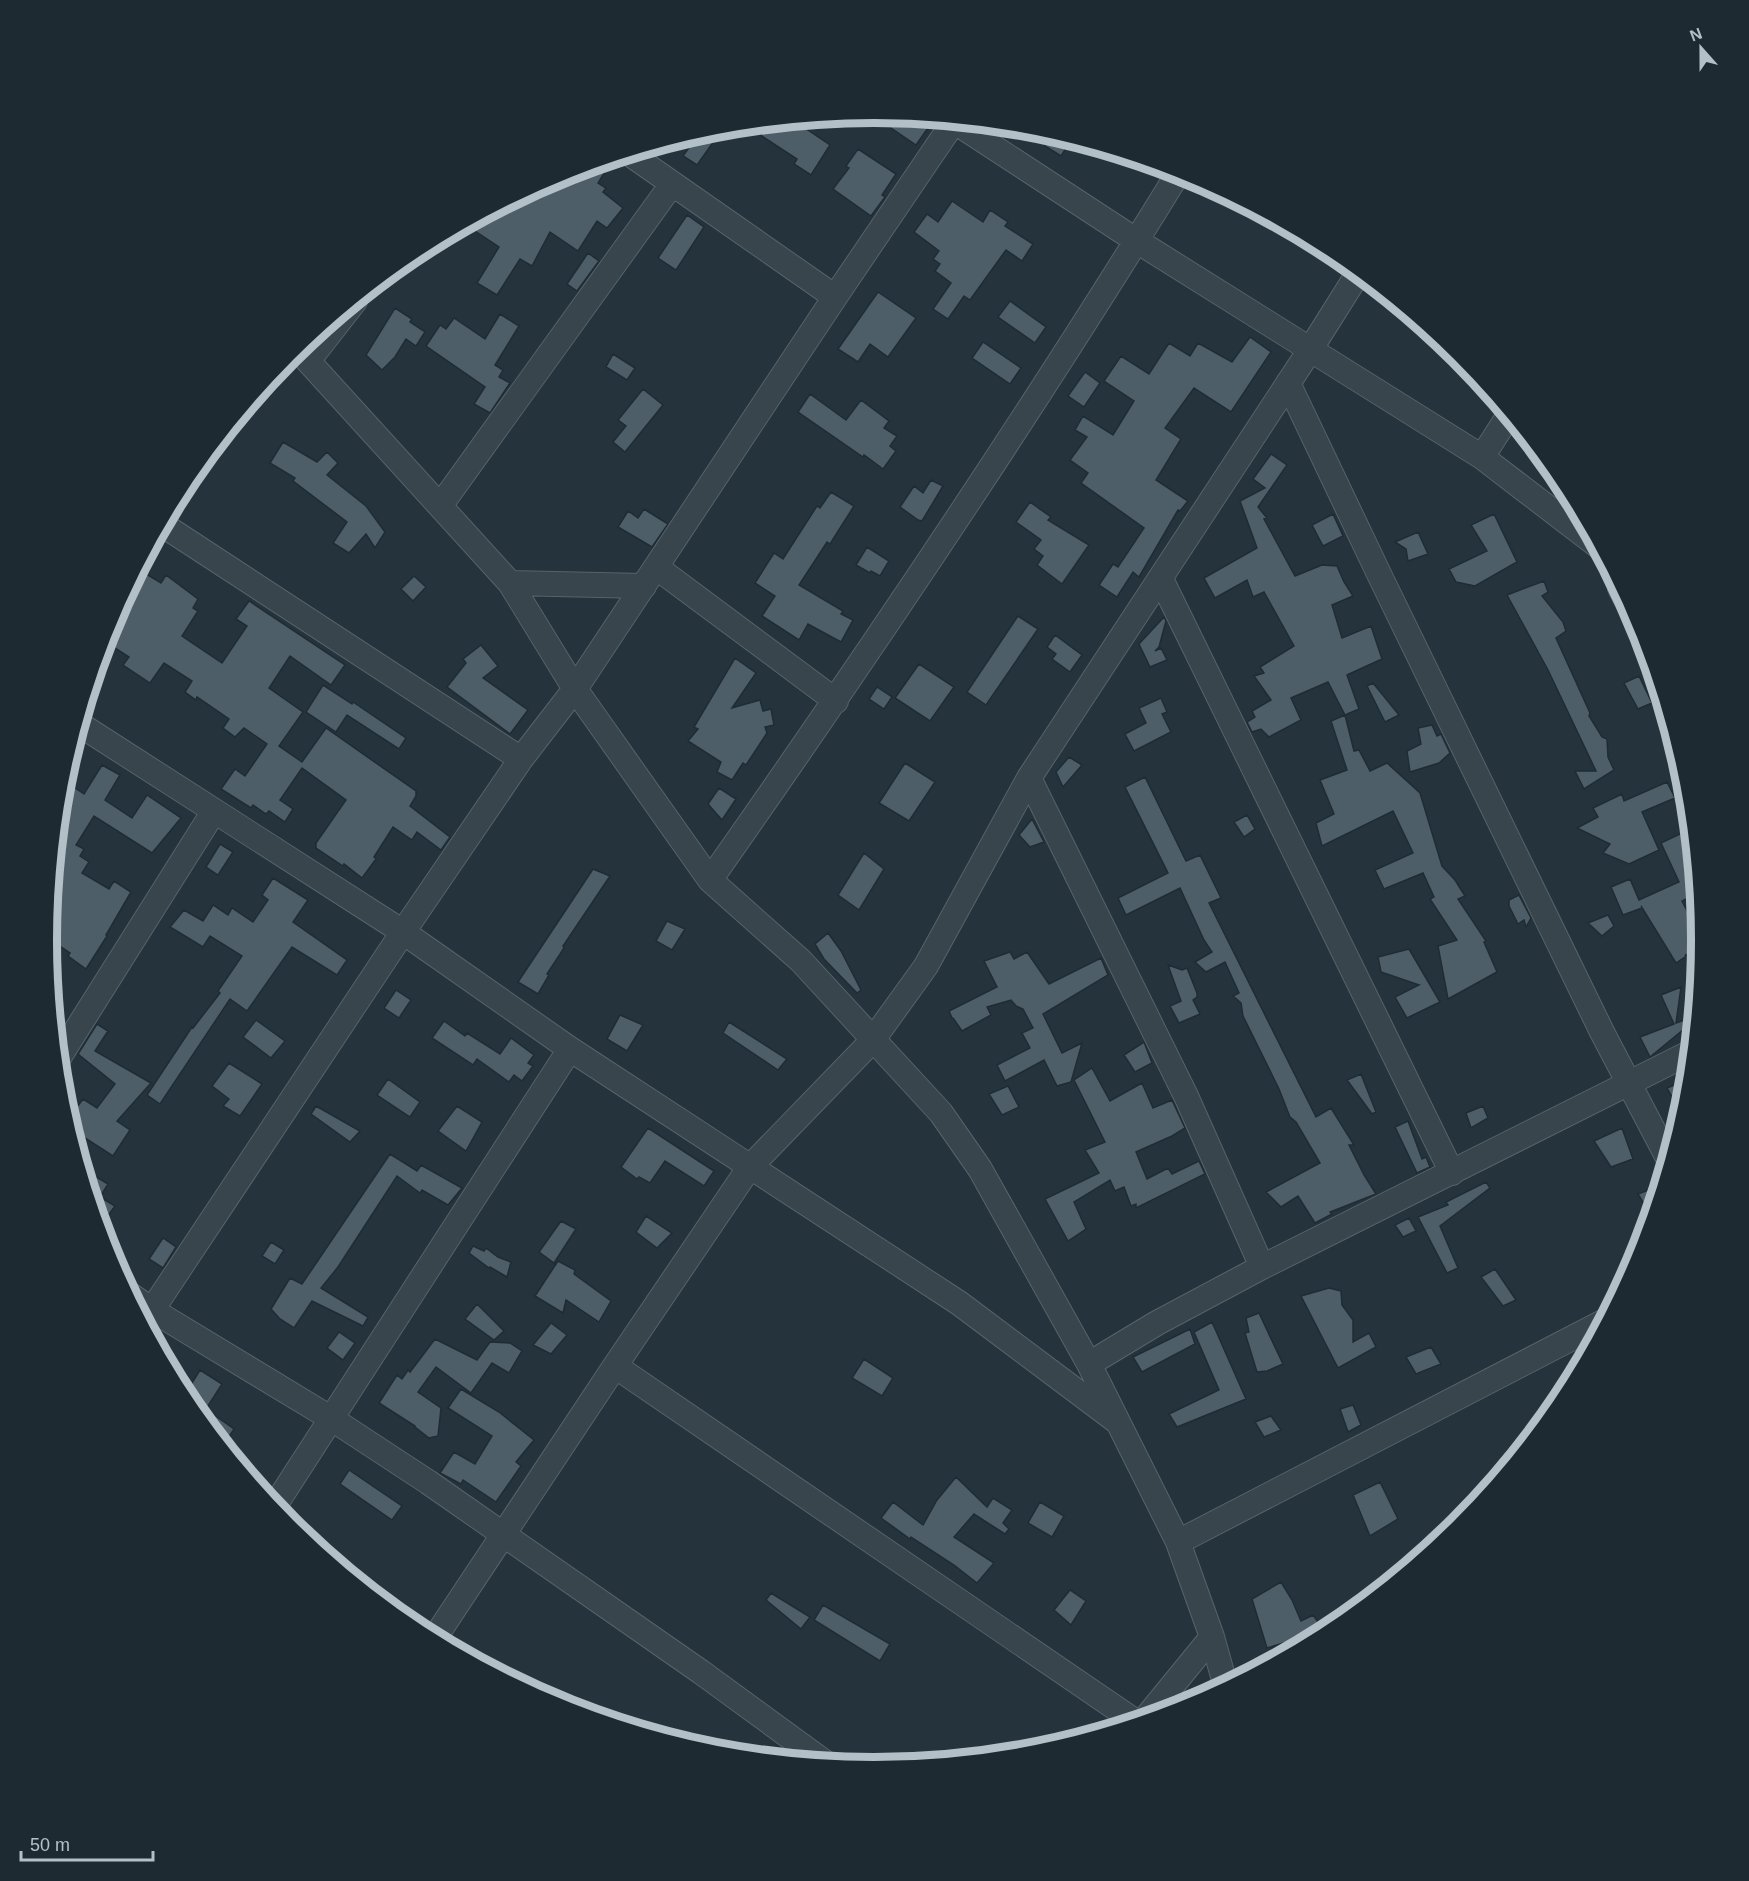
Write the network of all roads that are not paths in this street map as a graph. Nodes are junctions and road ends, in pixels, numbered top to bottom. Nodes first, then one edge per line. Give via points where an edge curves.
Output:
1 (949, 127) edge
2 (964, 128) edge
3 (637, 159) edge
4 (1174, 180) edge
5 (672, 184) junction
6 (1137, 241) junction
7 (1354, 279) edge
8 (835, 297) junction
9 (1310, 350) junction
10 (304, 354) edge
11 (1288, 383) junction
12 (1505, 421) edge
13 (1482, 458) junction
14 (440, 506) junction
15 (169, 529) edge
16 (1584, 535) edge
17 (650, 576) junction
18 (1161, 579) junction
19 (510, 583) junction
20 (575, 689) junction
21 (836, 701) junction
22 (85, 728) edge
23 (521, 759) junction
24 (1029, 778) junction
25 (214, 811) junction
26 (710, 880) junction
27 (403, 932) junction
28 (872, 1041) junction
29 (64, 1049) edge
30 (570, 1049) junction
31 (1683, 1056) edge
32 (1629, 1084) junction
33 (1664, 1151) edge
34 (749, 1168) junction
35 (1452, 1173) junction
36 (1262, 1267) junction
37 (141, 1303) edge
38 (152, 1310) junction
39 (1594, 1326) edge
40 (1089, 1364) junction
41 (615, 1366) junction
42 (332, 1419) junction
43 (1121, 1425) junction
44 (279, 1500) edge
45 (505, 1534) junction
46 (1178, 1542) junction
47 (439, 1632) edge
48 (1212, 1637) junction
49 (1224, 1679) edge
50 (1153, 1709) edge
51 (1129, 1717) edge
52 (815, 1755) edge

1 - 8 street
2 - 6 street
3 - 5 street
4 - 6 street
5 - 8 street
5 - 14 street
6 - 9 street
6 - 21 street
7 - 9 street
8 - 17 street
9 - 11 street
9 - 13 street
10 - 14 street
11 - 18 street
11 - 32 street
12 - 13 street
13 - 16 street
14 - 19 street
15 - 23 street
17 - 19 street
17 - 20 street
17 - 21 street
18 - 24 street
18 - 35 street
19 - 20 street
20 - 23 street
20 - 26 street
21 - 26 street
22 - 25 street
23 - 27 street
24 - 28 street via 926,966
24 - 36 street via 1186,1096
25 - 27 street
25 - 29 street
26 - 28 street via 801,961
27 - 30 street
27 - 38 street
28 - 34 street
28 - 40 street via 941,1113 981,1169
30 - 34 street
30 - 42 street
31 - 32 street
32 - 33 street
32 - 35 street
34 - 41 street
34 - 43 street via 958,1303
35 - 36 street
36 - 40 street
37 - 38 street
38 - 42 street
39 - 46 street
40 - 43 street
41 - 45 street
41 - 51 street
42 - 44 street
42 - 45 street
43 - 46 street
45 - 47 street
45 - 52 street
46 - 48 street
48 - 49 street
48 - 50 street

